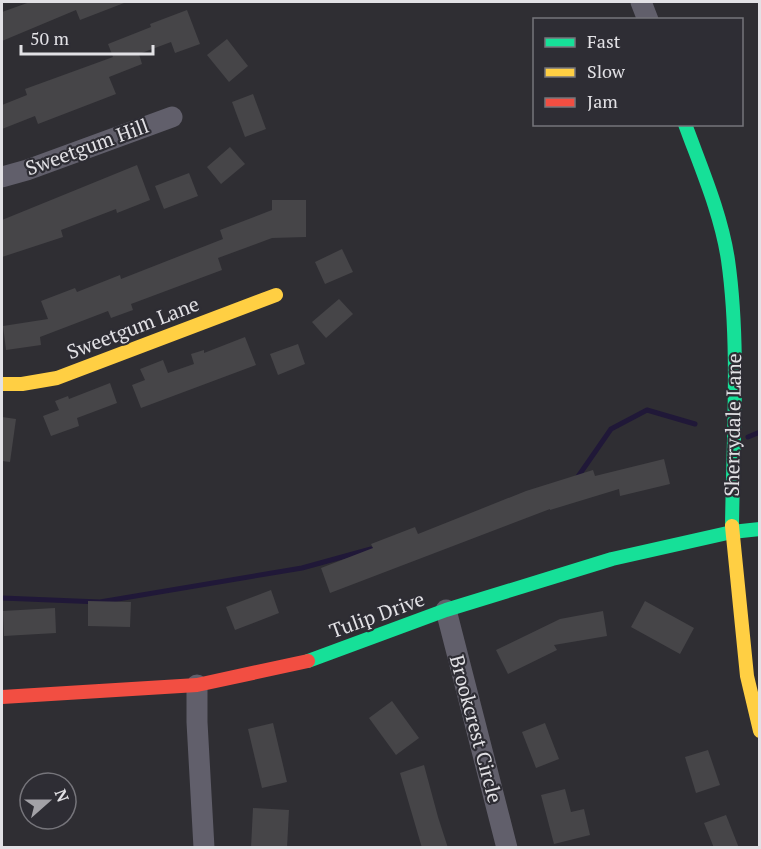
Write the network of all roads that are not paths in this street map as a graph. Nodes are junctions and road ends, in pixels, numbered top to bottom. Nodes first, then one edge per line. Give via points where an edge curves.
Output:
1 (642, 2) edge
2 (647, 18) edge
3 (171, 117) dead end
4 (686, 126) edge
5 (2, 177) edge
6 (276, 296) dead end
7 (2, 384) edge
8 (759, 530) edge
9 (732, 532) junction
10 (446, 610) junction
11 (197, 685) junction
12 (2, 697) edge
13 (759, 731) edge
14 (204, 848) edge
15 (507, 848) edge

1 - 2 street
3 - 5 street, Sweetgum Hill
4 - 9 street, Sherrydale Lane via 717,213 728,259 734,341
6 - 7 street, Sweetgum Lane via 57,378
8 - 9 street, Tulip Drive
9 - 10 street, Tulip Drive via 612,559
9 - 13 street, Sherrydale Lane via 747,676
10 - 11 street, Tulip Drive via 308,662
10 - 15 street, Brookcrest Circle
11 - 12 street, Tulip Drive
11 - 14 street

